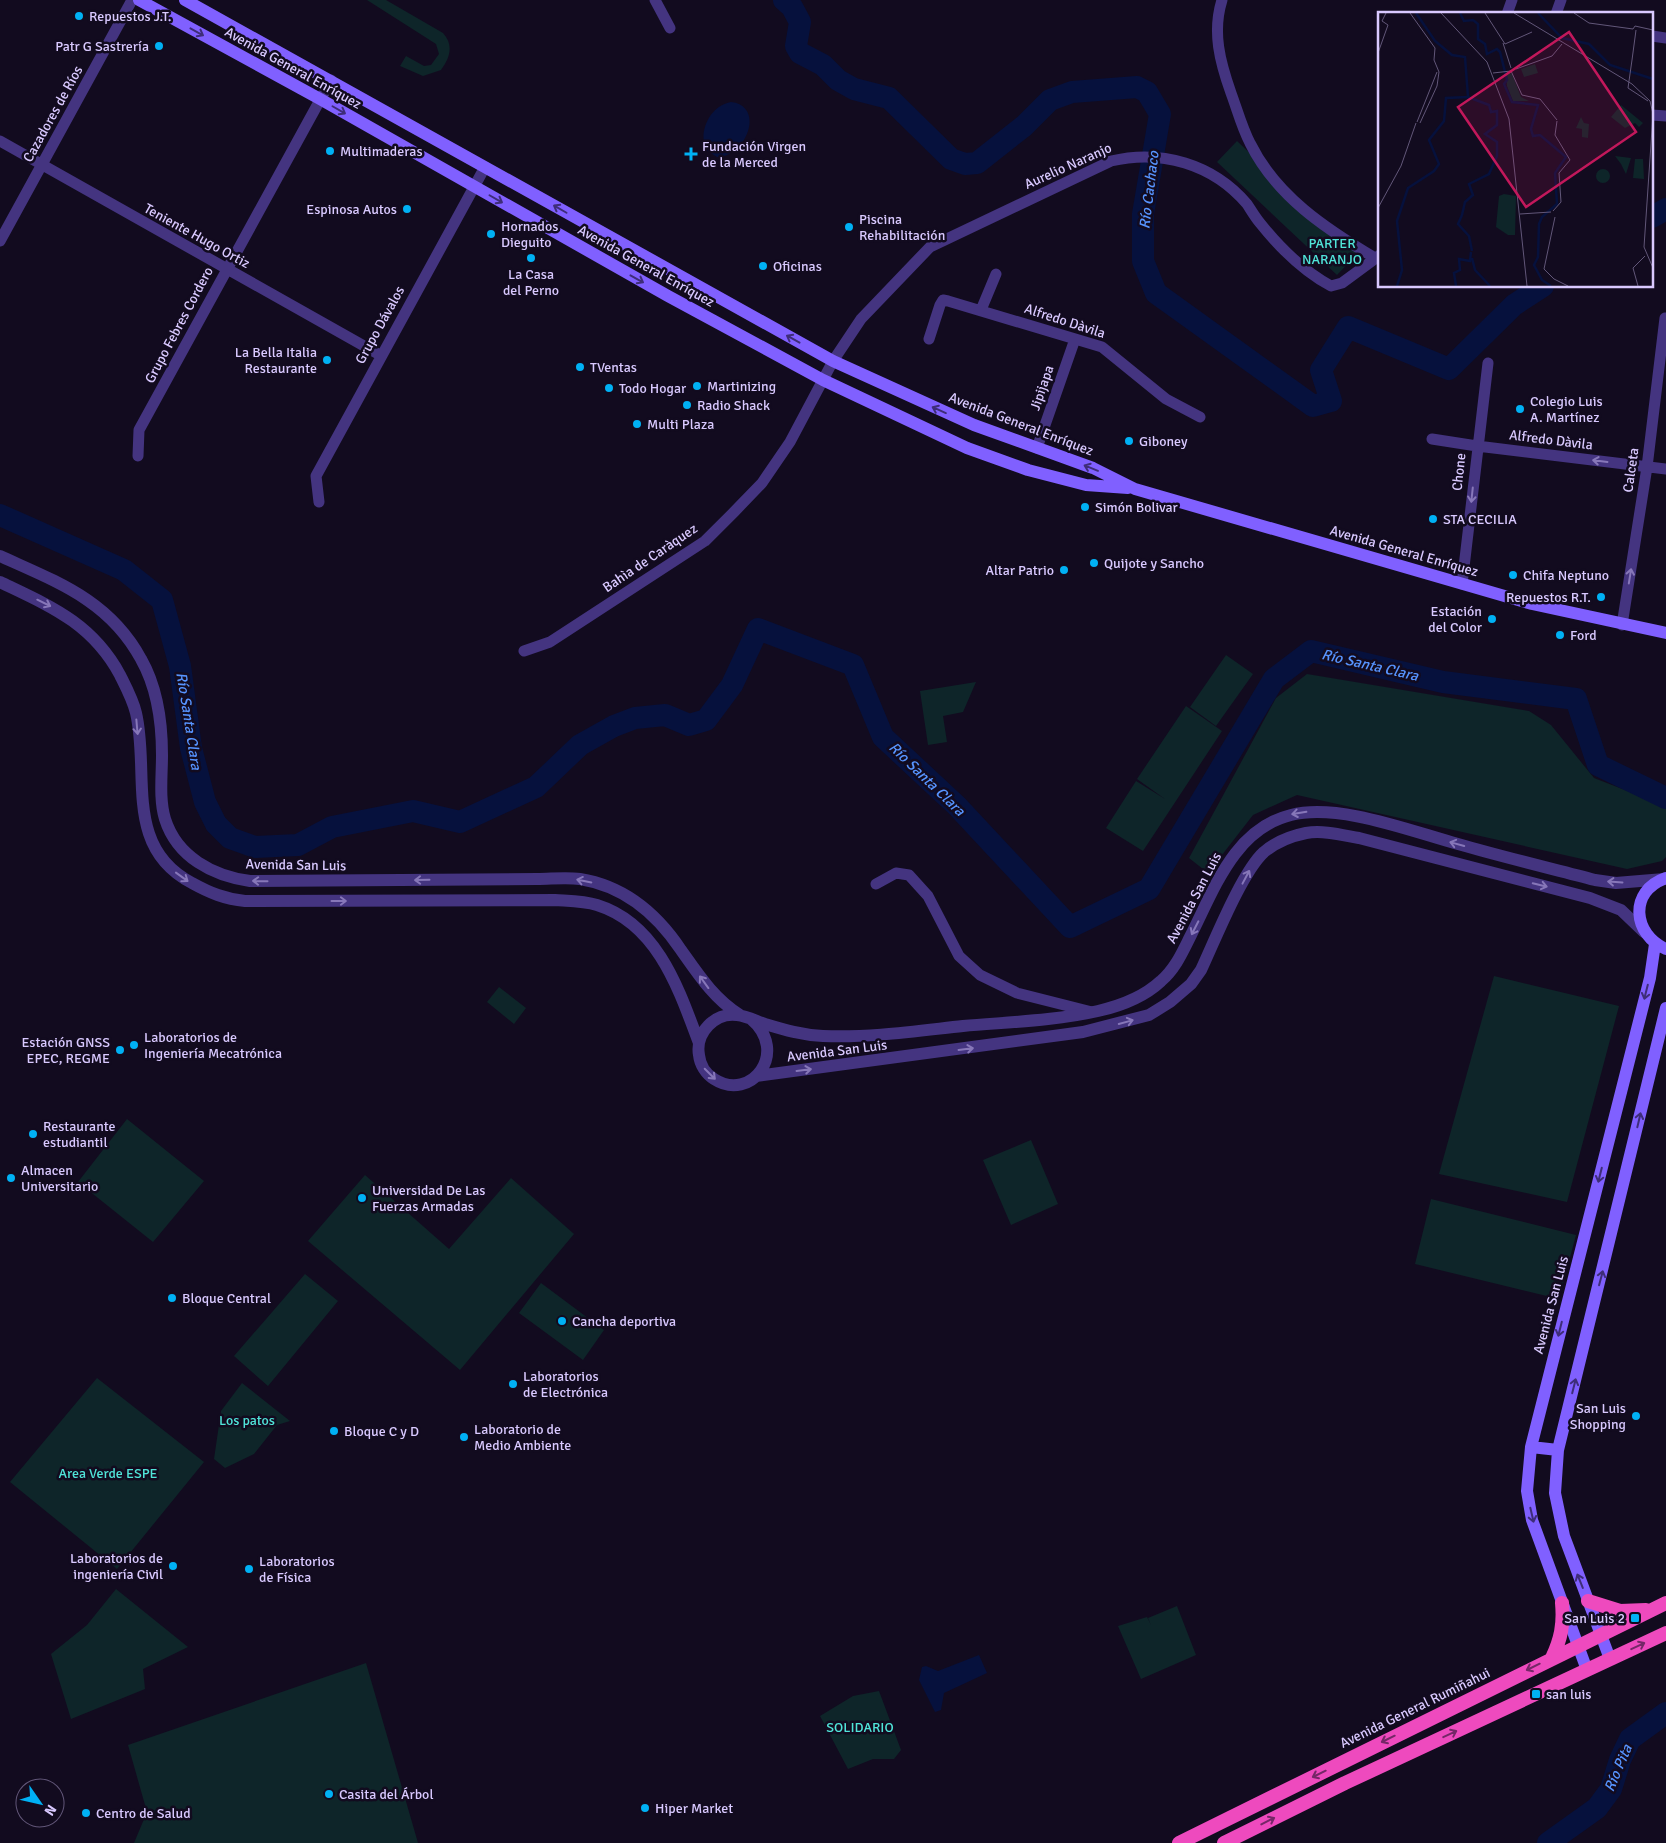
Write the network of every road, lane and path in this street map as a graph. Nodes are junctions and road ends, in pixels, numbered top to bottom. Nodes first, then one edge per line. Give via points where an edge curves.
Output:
1 (132, 0) edge
2 (139, 0) edge
3 (185, 0) edge
4 (654, 0) edge
5 (1222, 0) edge
6 (1512, 0) edge
7 (1561, 0) edge
8 (1508, 12) edge
9 (1557, 12) edge
10 (670, 28) dead end
11 (331, 80) junction
12 (320, 99) junction
13 (0, 141) edge
14 (42, 166) junction
15 (485, 166) junction
16 (475, 187) junction
17 (0, 241) edge
18 (1377, 256) edge
19 (226, 269) junction
20 (996, 274) dead end
21 (678, 276) junction
22 (668, 296) junction
23 (981, 310) junction
24 (1664, 318) dead end
25 (929, 339) dead end
26 (1075, 339) junction
27 (380, 355) junction
28 (833, 361) junction
29 (1488, 363) dead end
30 (865, 377) junction
31 (823, 380) junction
32 (856, 396) junction
33 (1200, 416) dead end
34 (1432, 439) dead end
35 (1477, 446) junction
36 (1037, 448) junction
37 (138, 456) dead end
38 (1647, 467) junction
39 (1666, 469) edge
40 (1135, 489) junction
41 (319, 502) dead end
42 (0, 556) edge
43 (0, 582) edge
44 (1462, 584) junction
45 (1622, 625) junction
46 (1666, 633) edge
47 (524, 651) dead end
48 (1496, 855) junction
49 (1492, 874) junction
50 (1665, 879) edge
51 (876, 884) dead end
52 (1644, 932) junction
53 (1660, 947) edge
54 (1666, 1008) edge
55 (1093, 1012) junction
56 (745, 1017) junction
57 (699, 1043) junction
58 (756, 1076) junction
59 (1625, 1077) junction
60 (1648, 1083) junction
61 (1530, 1447) junction
62 (1558, 1450) junction
63 (1588, 1601) junction
64 (1562, 1604) junction
65 (1660, 1606) edge
66 (1666, 1633) edge
67 (1601, 1634) junction
68 (1577, 1646) junction
69 (1552, 1658) junction
70 (1610, 1659) junction
71 (1588, 1670) junction
72 (1179, 1843) edge
73 (1224, 1843) edge

1 - 14 street, Cazadores de Ríos
2 -> 12 main road, Avenida General Enríquez
3 - 11 main road, Avenida General Enríquez
4 - 10 street
5 - 18 street via 1216,20 1217,40 1226,78 1250,143 1271,177 1297,205 1338,236
6 - 8 street
7 - 9 street
11 - 12 street, Grupo Febres Cordero
11 - 15 main road, Avenida General Enríquez
12 -> 16 main road, Avenida General Enríquez
12 - 19 street, Grupo Febres Cordero
13 - 14 street, Teniente Hugo Ortiz
14 - 17 street, Cazadores de Ríos
14 - 19 street, Teniente Hugo Ortiz
15 - 16 street, Grupo Dávalos
21 -> 15 main road, Avenida General Enríquez
16 -> 22 main road, Avenida General Enríquez
16 - 27 street, Grupo Dávalos
18 - 28 street, Aurelio Naranjo via 1342,283 1331,286 1307,272 1288,255 1247,204 1214,175 1162,156 1133,156 1111,161 930,247 861,319
19 - 27 street, Teniente Hugo Ortiz
19 - 37 street, Grupo Febres Cordero via 139,430
20 - 23 street
21 - 22 main road
28 -> 21 main road, Avenida General Enríquez
22 - 31 main road, Avenida General Enríquez
23 - 25 street, Alfredo Dàvila via 943,300
23 - 26 street, Alfredo Dàvila
24 - 38 street, Calceta
26 - 33 street, Alfredo Dàvila via 1102,347 1166,399
26 - 36 street, Jipijapa
27 - 41 street, Grupo Dávalos via 316,476
28 - 30 main road, Avenida General Enríquez
28 - 31 street, Bahìa de Caràquez
29 - 35 street, Chone
30 - 32 main road
36 -> 30 main road, Avenida General Enríquez via 974,425
31 - 32 main road, Avenida General Enríquez
31 - 47 street, Bahìa de Caràquez via 790,442 762,483 705,541 550,642
32 - 40 main road, Avenida General Enríquez via 967,448 1028,470 1086,485
34 - 35 street, Alfredo Dàvila
38 -> 35 street, Alfredo Dàvila
35 -> 44 street, Chone
40 -> 36 main road, Avenida General Enríquez via 1092,468
38 - 39 street, Alfredo Dàvila
45 -> 38 street, Calceta
40 - 44 main road, Avenida General Enríquez
56 -> 42 street, Avenida San Luis via 717,998 654,915 620,892 600,884 579,879 250,881 228,878 206,868 181,847 165,820 159,717 142,660 108,615 80,593
43 -> 57 street via 76,622 100,644 119,673 136,714 140,792 150,836 168,866 184,879 213,895 245,901 555,900 598,905 627,920 651,941 679,989
44 - 45 main road, Avenida General Enríquez
45 - 46 main road, Avenida General Enríquez
48 - 49 street
50 -> 48 street, Avenida San Luis via 1616,883
48 -> 55 street, Avenida San Luis via 1348,814 1306,812 1275,820 1259,829 1237,850 1175,966 1162,980 1147,992
49 -> 52 street, Avenida San Luis via 1610,904
58 -> 49 street, Avenida San Luis via 1083,1032 1149,1015 1191,984 1254,863 1285,838 1307,832 1330,832
50 - 52 main road via 1646,892 1642,901 1639,912
51 - 55 street via 896,873 909,875 928,896 959,956 980,975 1017,993
52 - 53 main road
53 -> 59 main road, Avenida San Luis
54 - 60 main road
55 - 56 street, Avenida San Luis via 860,1036 793,1033
56 - 57 street via 723,1016 709,1024
56 - 58 street via 765,1035 768,1046 763,1068
57 -> 58 street via 701,1064 716,1080 736,1085
59 - 60 main road
59 -> 61 main road, Avenida San Luis
62 -> 60 main road
61 - 62 main road
61 -> 64 main road, Avenida San Luis via 1527,1491 1532,1520
63 -> 62 main road via 1564,1536 1555,1493
63 - 65 highway via 1620,1611
63 - 67 main road
64 - 68 main road, Avenida San Luis
64 - 69 highway via 1564,1622
65 - 67 highway, Avenida General Rumiñahui
70 -> 66 highway
67 - 68 highway, Avenida General Rumiñahui
67 - 70 main road
68 - 69 highway, Avenida General Rumiñahui
68 - 71 main road, Avenida San Luis
69 -> 72 highway, Avenida General Rumiñahui
70 - 71 highway
73 -> 71 highway

